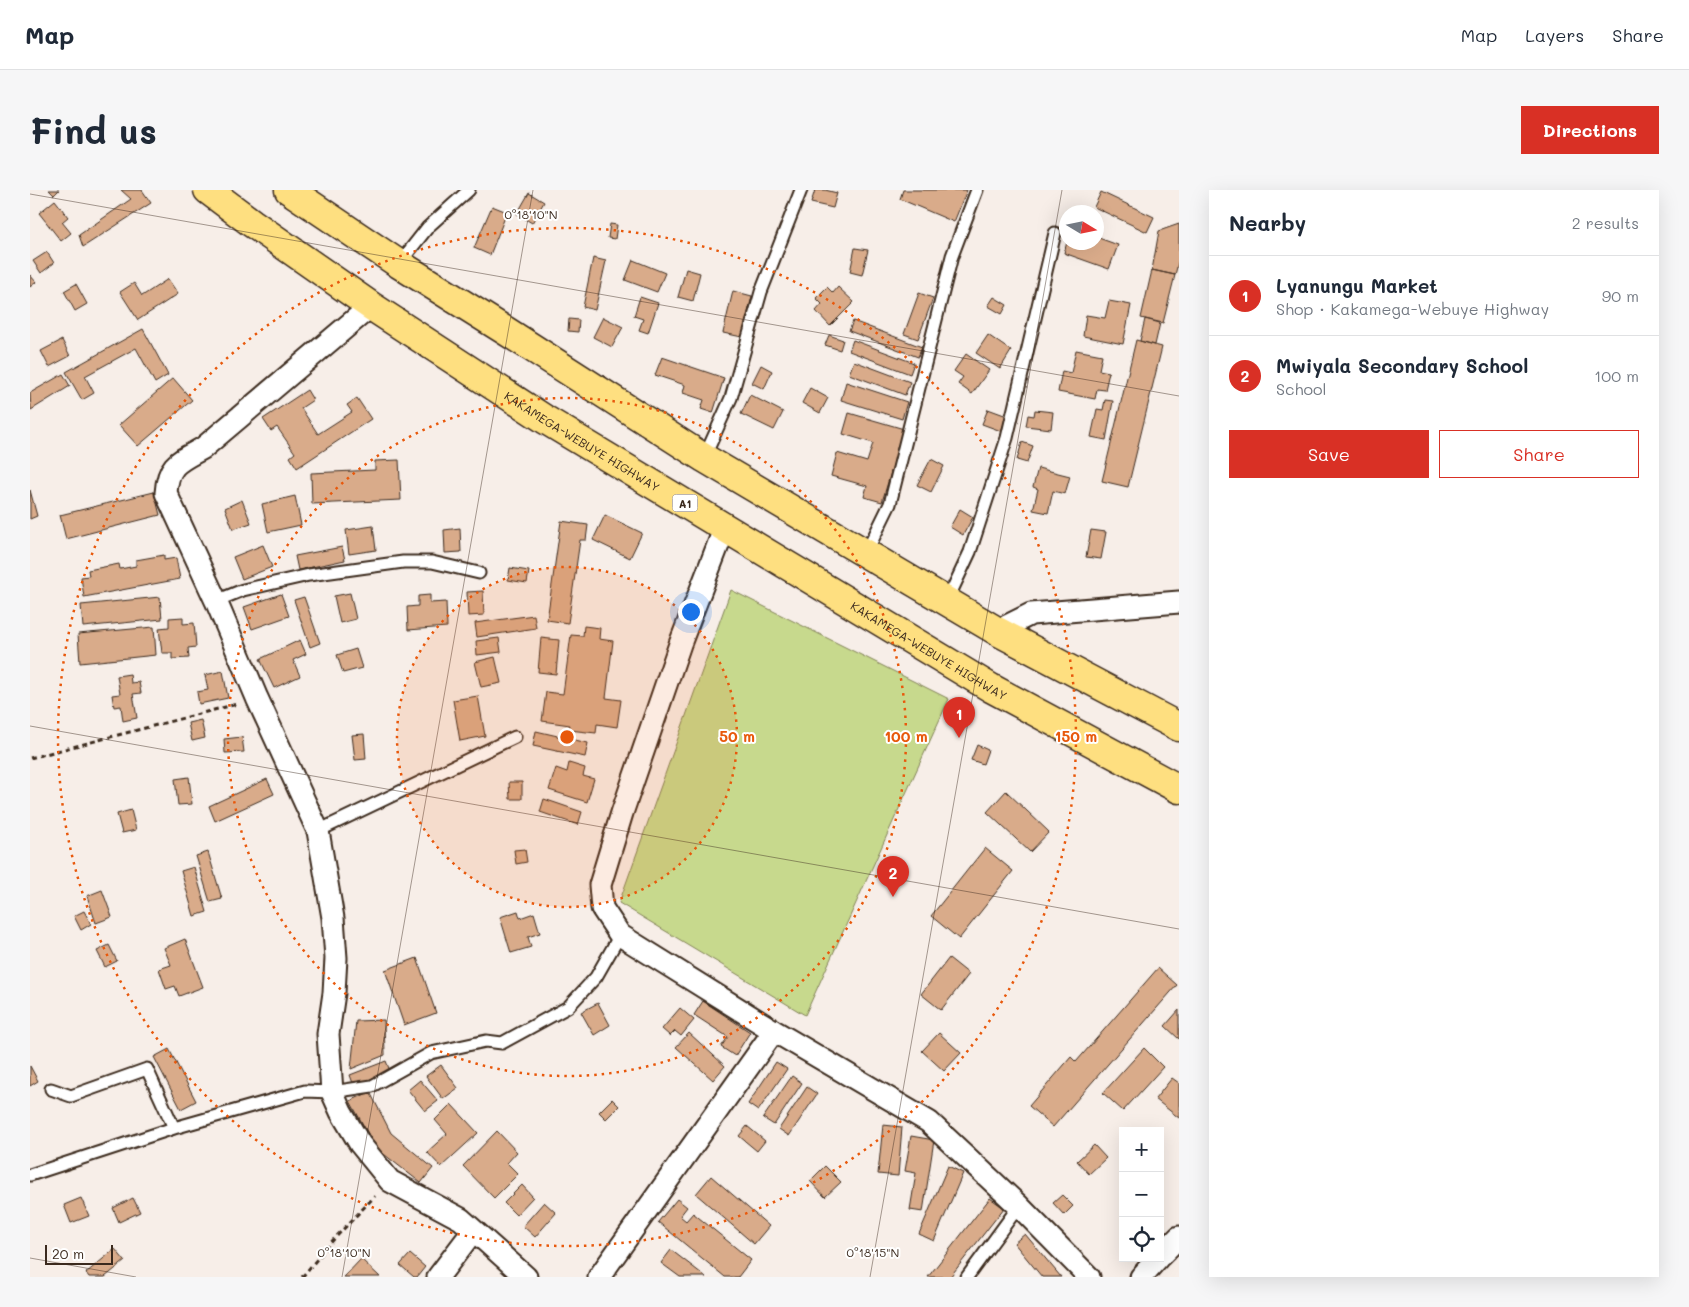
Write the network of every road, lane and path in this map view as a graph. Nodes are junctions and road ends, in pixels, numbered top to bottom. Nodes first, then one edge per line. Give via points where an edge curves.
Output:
1 (208, 190) edge
2 (289, 190) edge
3 (469, 190) edge
4 (801, 190) edge
5 (978, 190) edge
6 (1056, 233) dead end
7 (399, 264) junction
8 (371, 306) junction
9 (704, 458) junction
10 (725, 527) junction
11 (866, 553) junction
12 (479, 573) dead end
13 (216, 601) junction
14 (948, 601) junction
15 (1179, 602) edge
16 (998, 631) junction
17 (257, 698) junction
18 (1179, 727) edge
19 (515, 737) dead end
20 (30, 758) edge
21 (1179, 789) edge
22 (318, 831) junction
23 (620, 935) junction
24 (774, 1031) junction
25 (51, 1089) dead end
26 (332, 1092) junction
27 (174, 1128) junction
28 (30, 1175) edge
29 (390, 1181) junction
30 (1019, 1206) junction
31 (472, 1231) junction
32 (1179, 1237) edge
33 (1164, 1252) edge
34 (1154, 1262) edge
35 (302, 1277) edge
36 (438, 1277) edge
37 (526, 1277) edge
38 (599, 1277) edge
39 (967, 1277) edge
40 (1089, 1277) edge
41 (1141, 1277) edge

1 - 8 highway, KAKAMEGA-WEBUYE HIGHWAY / A1
2 - 7 highway
3 - 7 lane via 428,226
4 - 9 lane via 761,292 731,398
5 - 11 lane via 952,256 890,504
6 - 14 lane via 1008,438 970,552
7 - 9 highway
8 - 10 highway, KAKAMEGA-WEBUYE HIGHWAY / A1 via 546,420
8 - 13 street via 203,448 170,471 166,493
9 - 11 highway
10 - 21 highway, KAKAMEGA-WEBUYE HIGHWAY / A1 via 991,688
10 - 23 street via 680,644 600,885 602,908
11 - 14 highway
12 - 13 lane via 432,562 383,564 309,575 243,590
13 - 17 street
14 - 16 highway
15 - 16 street via 1031,614
16 - 18 highway
17 - 20 path
17 - 22 street
19 - 22 lane
22 - 26 street via 333,918 336,958 328,1034
23 - 24 street
23 - 26 lane via 596,977 568,1007 535,1026 502,1042 486,1041 430,1052 372,1086
24 - 30 street via 929,1122
24 - 38 street
25 - 27 lane via 71,1096 147,1069
26 - 27 lane via 305,1090
26 - 29 street via 360,1144
27 - 28 lane
29 - 31 street via 461,1219
29 - 35 path
30 - 39 lane
30 - 40 street
31 - 36 street
31 - 37 street
32 - 33 street
34 - 41 street

